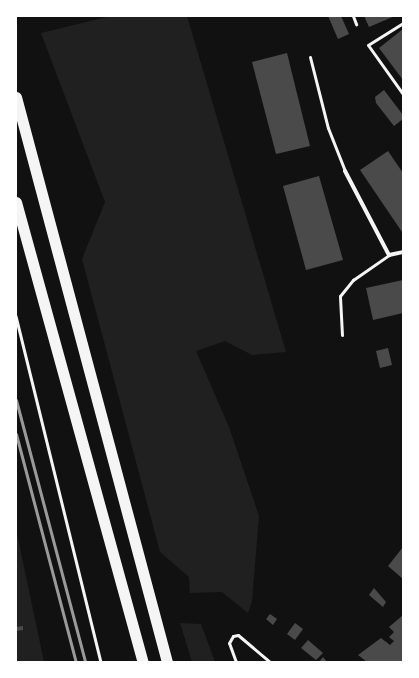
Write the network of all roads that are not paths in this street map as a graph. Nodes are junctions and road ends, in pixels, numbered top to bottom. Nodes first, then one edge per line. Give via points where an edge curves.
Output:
1 (353, 16) edge
2 (356, 24) dead end
3 (403, 24) edge
4 (310, 57) dead end
5 (403, 94) edge
6 (16, 98) edge
7 (345, 171) joint
8 (16, 202) edge
9 (403, 252) edge
10 (388, 255) junction
11 (342, 335) dead end
12 (142, 662) edge
13 (168, 662) edge
14 (236, 662) edge
15 (270, 662) edge

1 - 2 lane
3 - 5 lane via 368,45
4 - 7 lane via 328,128
6 - 13 highway
7 - 10 street
8 - 12 highway
9 - 10 street
10 - 11 lane via 353,280 340,296
14 - 15 lane via 230,644 233,636 238,635

